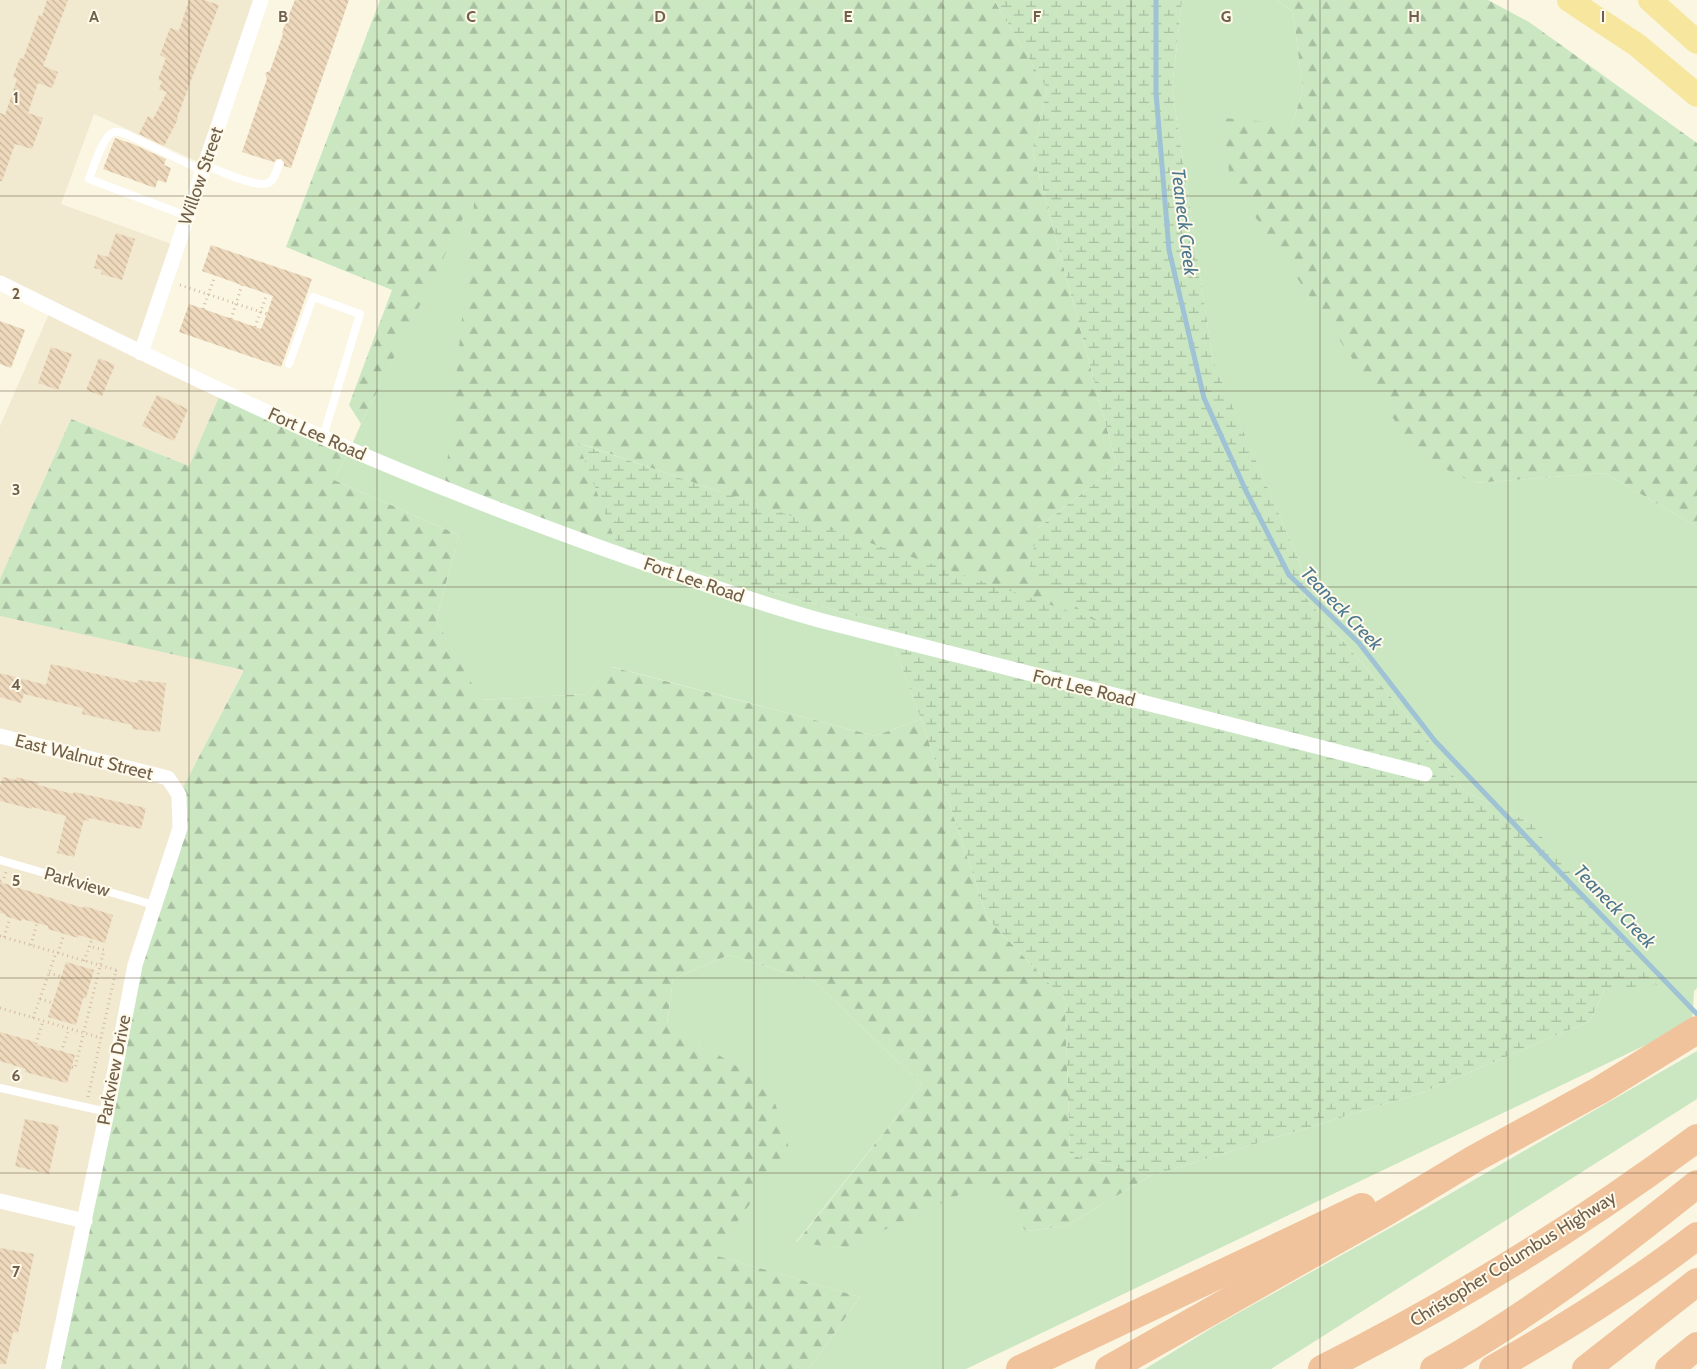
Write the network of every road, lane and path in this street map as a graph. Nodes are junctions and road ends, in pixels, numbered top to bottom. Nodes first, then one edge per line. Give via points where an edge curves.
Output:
1 (261, 0) edge
2 (1569, 0) edge
3 (1650, 0) edge
4 (1662, 8) edge
5 (1697, 42) edge
6 (1697, 95) edge
7 (279, 164) dead end
8 (204, 168) junction
9 (187, 216) junction
10 (215, 276) dead end
11 (166, 280) junction
12 (0, 283) edge
13 (242, 285) dead end
14 (208, 294) junction
15 (267, 294) dead end
16 (236, 304) junction
17 (203, 309) dead end
18 (261, 312) junction
19 (267, 314) dead end
20 (231, 319) dead end
21 (255, 327) dead end
22 (141, 353) junction
23 (289, 364) dead end
24 (323, 437) junction
25 (0, 736) edge
26 (1425, 774) dead end
27 (168, 778) joint
28 (0, 860) edge
29 (154, 905) junction
30 (10, 918) dead end
31 (37, 923) dead end
32 (64, 934) dead end
33 (2, 936) edge
34 (92, 939) dead end
35 (31, 945) junction
36 (89, 946) junction
37 (57, 953) junction
38 (84, 960) junction
39 (119, 962) dead end
40 (100, 966) junction
41 (116, 970) junction
42 (49, 973) junction
43 (62, 977) dead end
44 (40, 999) junction
45 (52, 1003) dead end
46 (0, 1008) edge
47 (33, 1018) junction
48 (42, 1021) junction
49 (69, 1028) junction
50 (83, 1033) junction
51 (1693, 1033) edge
52 (101, 1038) junction
53 (36, 1044) dead end
54 (61, 1052) dead end
55 (72, 1067) dead end
56 (0, 1088) edge
57 (86, 1107) junction
58 (107, 1112) junction
59 (1697, 1138) edge
60 (1474, 1160) junction
61 (1697, 1184) edge
62 (0, 1201) edge
63 (85, 1221) junction
64 (1697, 1236) edge
65 (1697, 1282) edge
66 (1697, 1346) edge
67 (53, 1369) edge
68 (1020, 1369) edge
69 (1109, 1369) edge
70 (1322, 1369) edge
71 (1434, 1369) edge
72 (1492, 1369) edge
73 (1586, 1369) edge
74 (1669, 1369) edge

1 - 8 street, Willow Street
2 - 6 main road via 1637,45
3 - 4 main road
4 - 5 main road
7 - 8 lane via 274,178 264,185
8 - 9 street, Willow Street
8 - 9 lane via 126,134 114,132 103,143 89,179
9 - 11 street, Willow Street
10 - 14 path
11 - 14 path
11 - 22 street, Willow Street
12 - 22 street, Fort Lee Road
13 - 16 path
14 - 16 path
14 - 17 path
15 - 18 path
16 - 18 path
16 - 20 path
18 - 19 path
18 - 21 path
22 - 24 street, Fort Lee Road
23 - 24 lane via 313,296 360,314
24 - 26 street, Fort Lee Road via 495,509 784,610
25 - 27 street, East Walnut Street
27 - 29 street, Parkview Drive via 179,795 180,828
28 - 29 lane, Parkview
29 - 58 street, Parkview Drive via 135,965
30 - 33 path
31 - 35 path
32 - 37 path
33 - 35 path
34 - 36 path
35 - 37 path
36 - 38 path
36 - 40 path via 104,950
37 - 38 path
37 - 42 path
38 - 40 path
39 - 41 path
40 - 41 path
40 - 50 path
41 - 52 path
42 - 43 path
42 - 44 path
44 - 45 path
44 - 47 path
46 - 47 path
47 - 48 path
48 - 49 path
48 - 53 path
49 - 50 path
49 - 54 path
50 - 52 path
50 - 55 path via 75,1068
51 - 60 highway via 1600,1090
52 - 57 path
56 - 57 lane
57 - 58 lane
58 - 63 street, Parkview Drive
59 - 70 highway, Christopher Columbus Highway via 1619,1194 1520,1258
60 - 68 highway via 1381,1198
60 - 69 highway
61 - 71 highway via 1567,1284
62 - 63 street
63 - 67 street, Parkview Drive
64 - 72 highway via 1601,1304
65 - 73 highway
66 - 74 highway

